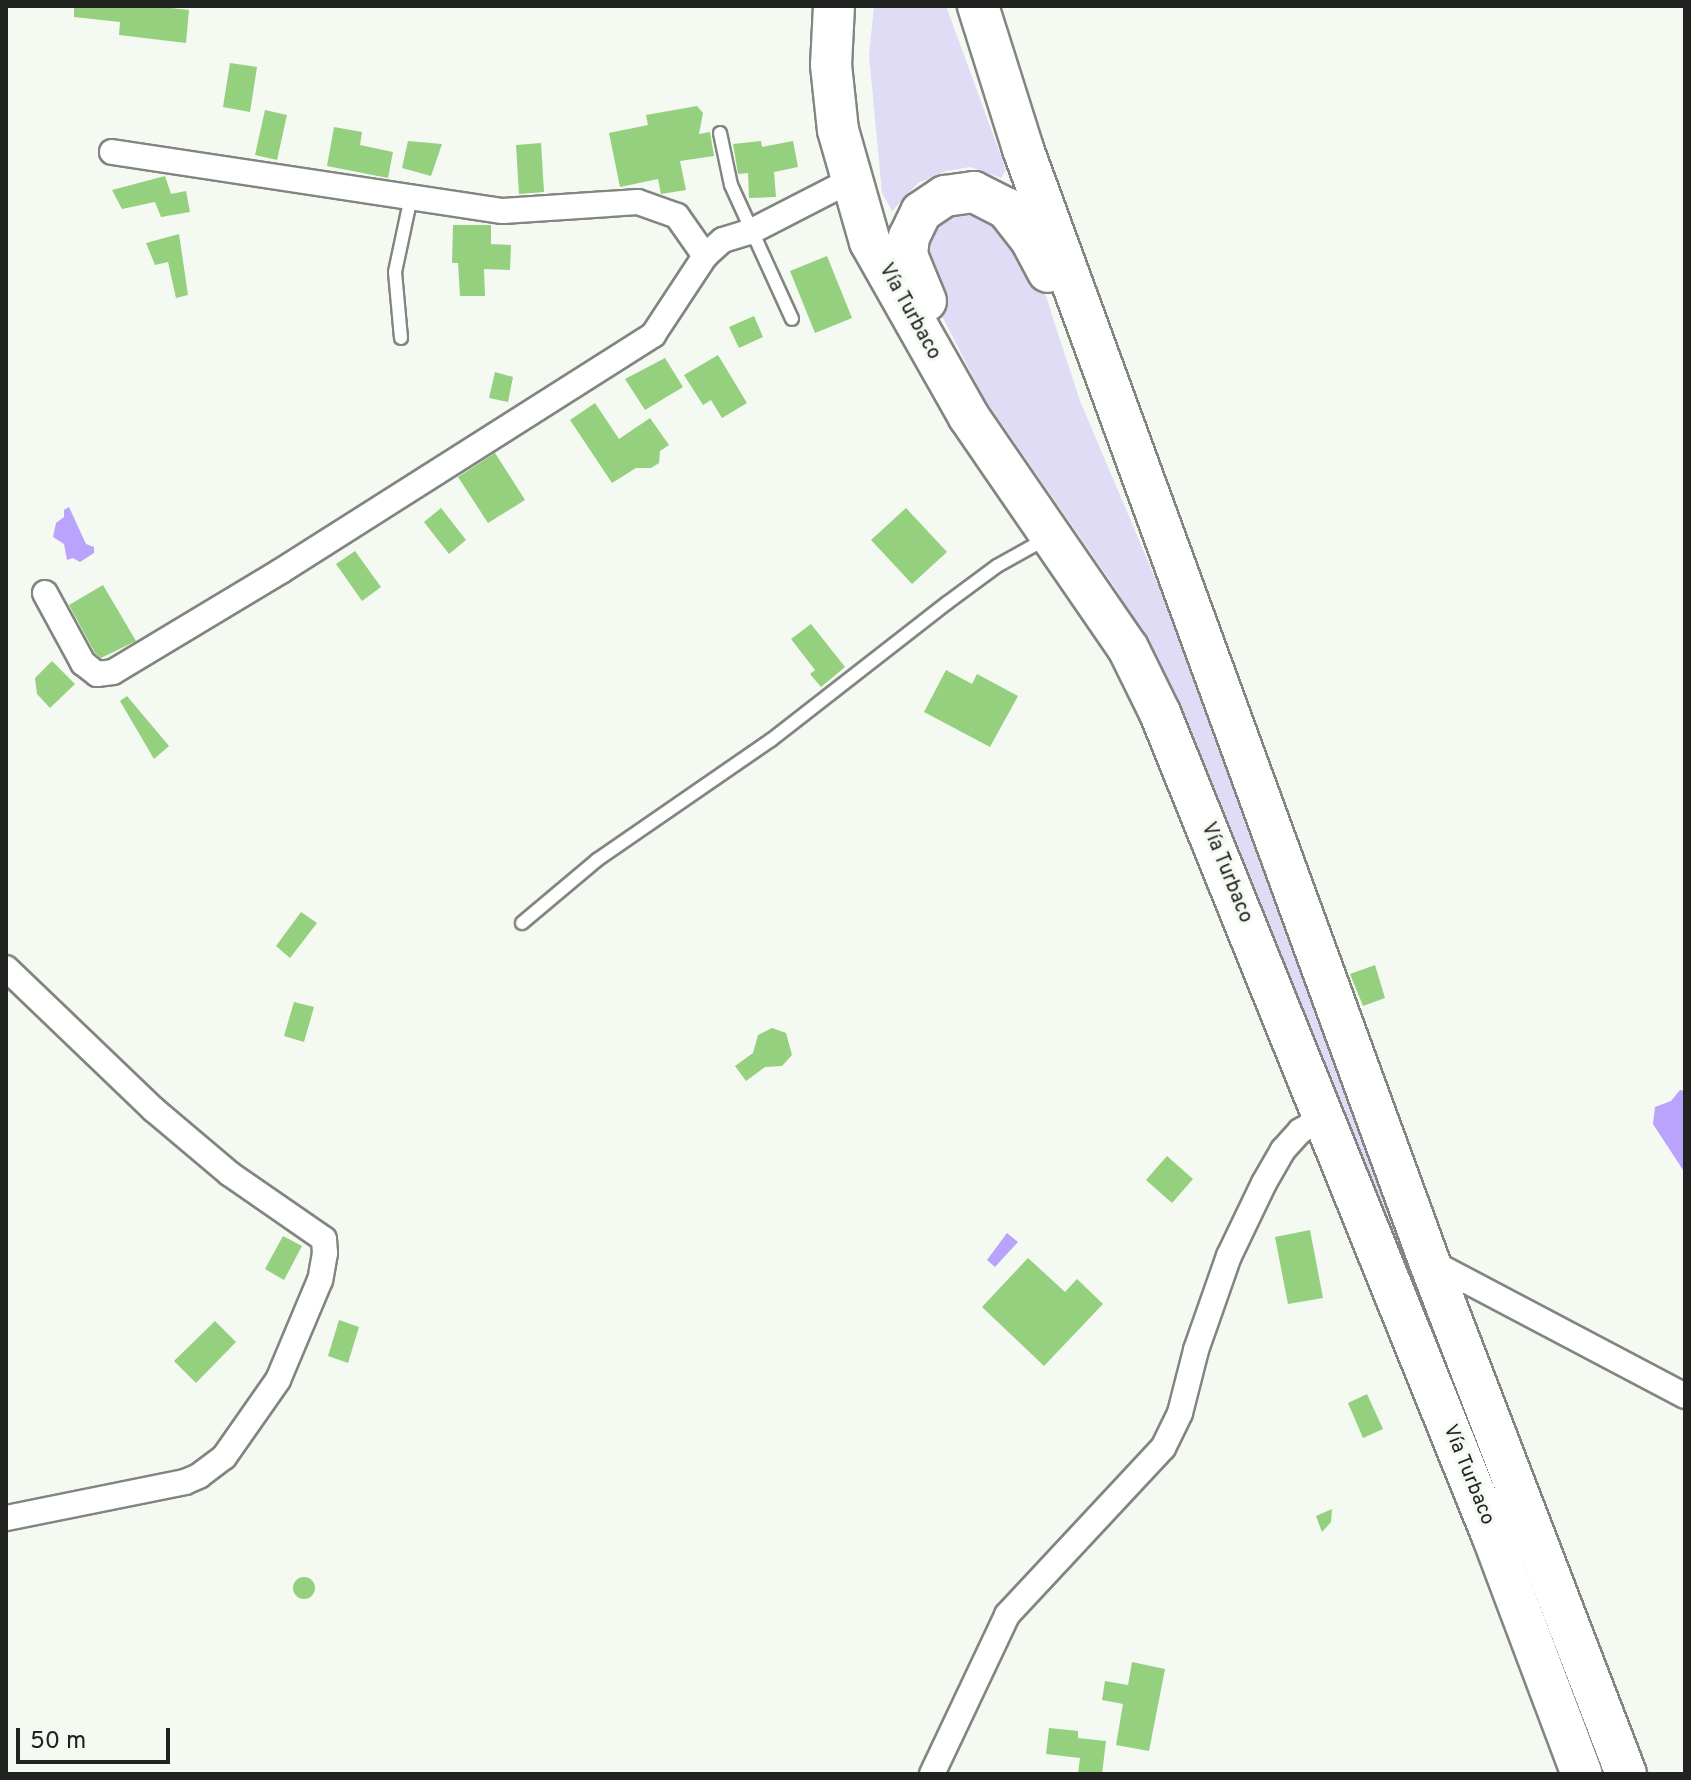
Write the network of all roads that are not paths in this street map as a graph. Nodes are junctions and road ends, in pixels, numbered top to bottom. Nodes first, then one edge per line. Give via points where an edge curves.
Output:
1 (834, 6) edge
2 (978, 6) edge
3 (720, 133) dead end
4 (112, 152) dead end
5 (851, 180) junction
6 (411, 197) junction
7 (750, 232) junction
8 (705, 256) junction
9 (792, 319) dead end
10 (401, 338) dead end
11 (934, 359) junction
12 (1157, 518) junction
13 (1053, 535) junction
14 (45, 593) dead end
15 (522, 923) dead end
16 (6, 968) edge
17 (1323, 1118) junction
18 (1429, 1261) junction
19 (1685, 1396) edge
20 (6, 1518) edge
21 (932, 1774) edge
22 (1582, 1774) edge
23 (1626, 1774) edge

1 - 5 highway, Vía Turbaco via 834,104
2 - 12 highway, Vía Turbaco via 1023,149
3 - 7 lane via 731,185
4 - 6 street
5 - 7 street
5 - 11 highway, Vía Turbaco via 870,242
6 - 8 street via 503,211 638,202 677,216
6 - 10 lane via 395,272
7 - 8 street via 723,240
7 - 9 lane
8 - 14 street via 653,335 113,672 97,674 83,663
11 - 12 highway via 937,328 907,255 912,226 921,212 945,196 988,196 1006,208 1046,267 1129,483
11 - 13 highway, Vía Turbaco
12 - 18 highway, Vía Turbaco
13 - 15 lane via 997,566 771,740 597,860
13 - 17 highway, Vía Turbaco via 1128,648 1160,713
16 - 20 street via 197,1146 324,1239 325,1253 320,1280 278,1380 224,1457 185,1482
17 - 21 street via 1300,1131 1264,1183 1229,1256 1180,1413 1163,1448 1007,1615
17 - 22 highway, Vía Turbaco via 1492,1535
18 - 19 street
18 - 23 highway, Vía Turbaco

